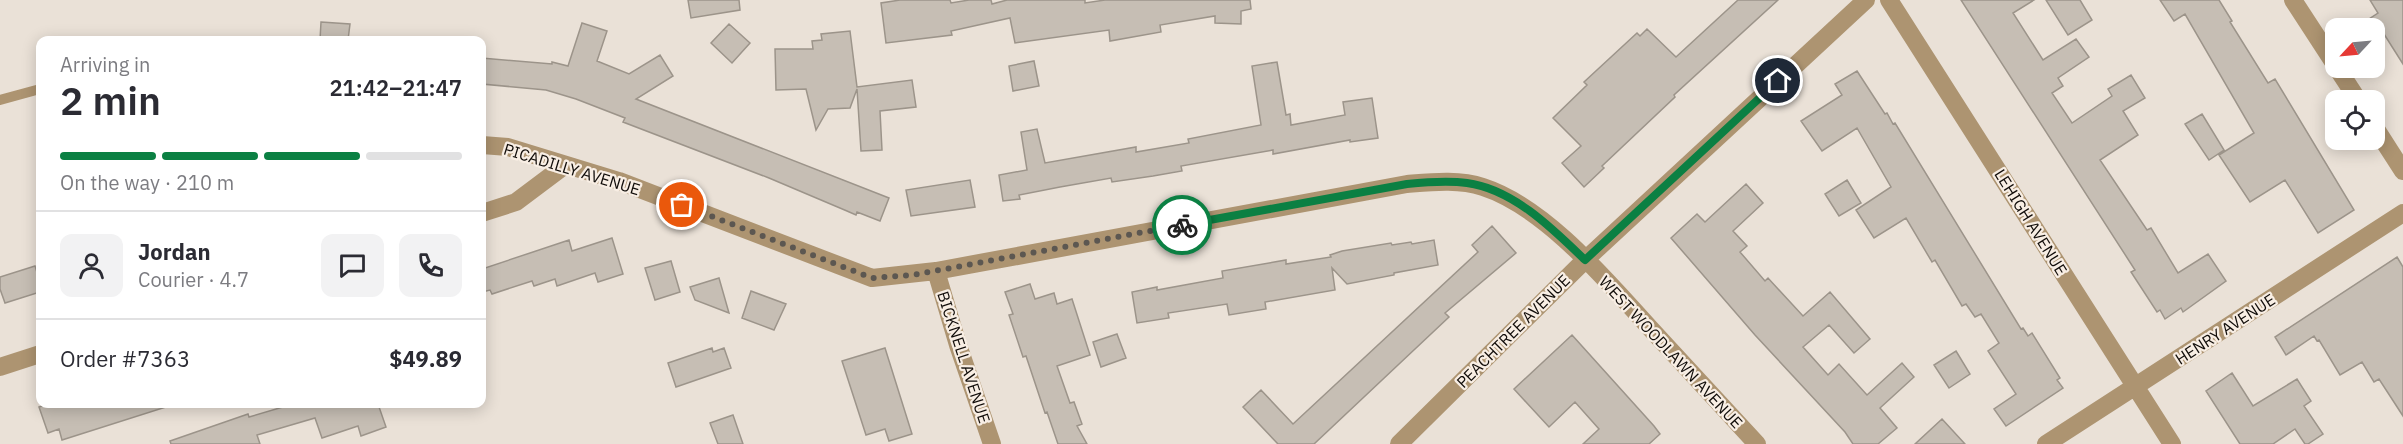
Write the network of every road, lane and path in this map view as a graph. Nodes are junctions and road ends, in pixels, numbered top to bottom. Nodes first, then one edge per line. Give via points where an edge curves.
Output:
1 (1866, 0) edge
2 (1889, 0) edge
3 (2293, 0) edge
4 (2325, 50) edge
5 (36, 90) edge
6 (0, 100) edge
7 (2385, 143) edge
8 (486, 145) edge
9 (564, 166) junction
10 (2403, 171) edge
11 (486, 212) edge
12 (2403, 213) edge
13 (1585, 260) junction
14 (936, 271) junction
15 (36, 355) edge
16 (0, 368) edge
17 (2135, 387) junction
18 (992, 444) edge
19 (1399, 444) edge
20 (1757, 444) edge
21 (2046, 444) edge
22 (2172, 444) edge

1 - 13 street, PEACHTREE AVENUE
2 - 17 street, LEHIGH AVENUE
3 - 4 street
5 - 6 lane
7 - 10 street
8 - 9 street, PICADILLY AVENUE via 508,147
9 - 11 street via 516,202
9 - 14 street, PICADILLY AVENUE via 619,181 872,278
12 - 17 street, HENRY AVENUE
13 - 14 street, PICADILLY AVENUE via 1557,232 1513,200 1468,183 1435,182
13 - 19 street, PEACHTREE AVENUE
13 - 20 street, WEST WOODLAWN AVENUE
14 - 18 street, BICKNELL AVENUE
15 - 16 street
17 - 21 street, HENRY AVENUE
17 - 22 street, LEHIGH AVENUE

